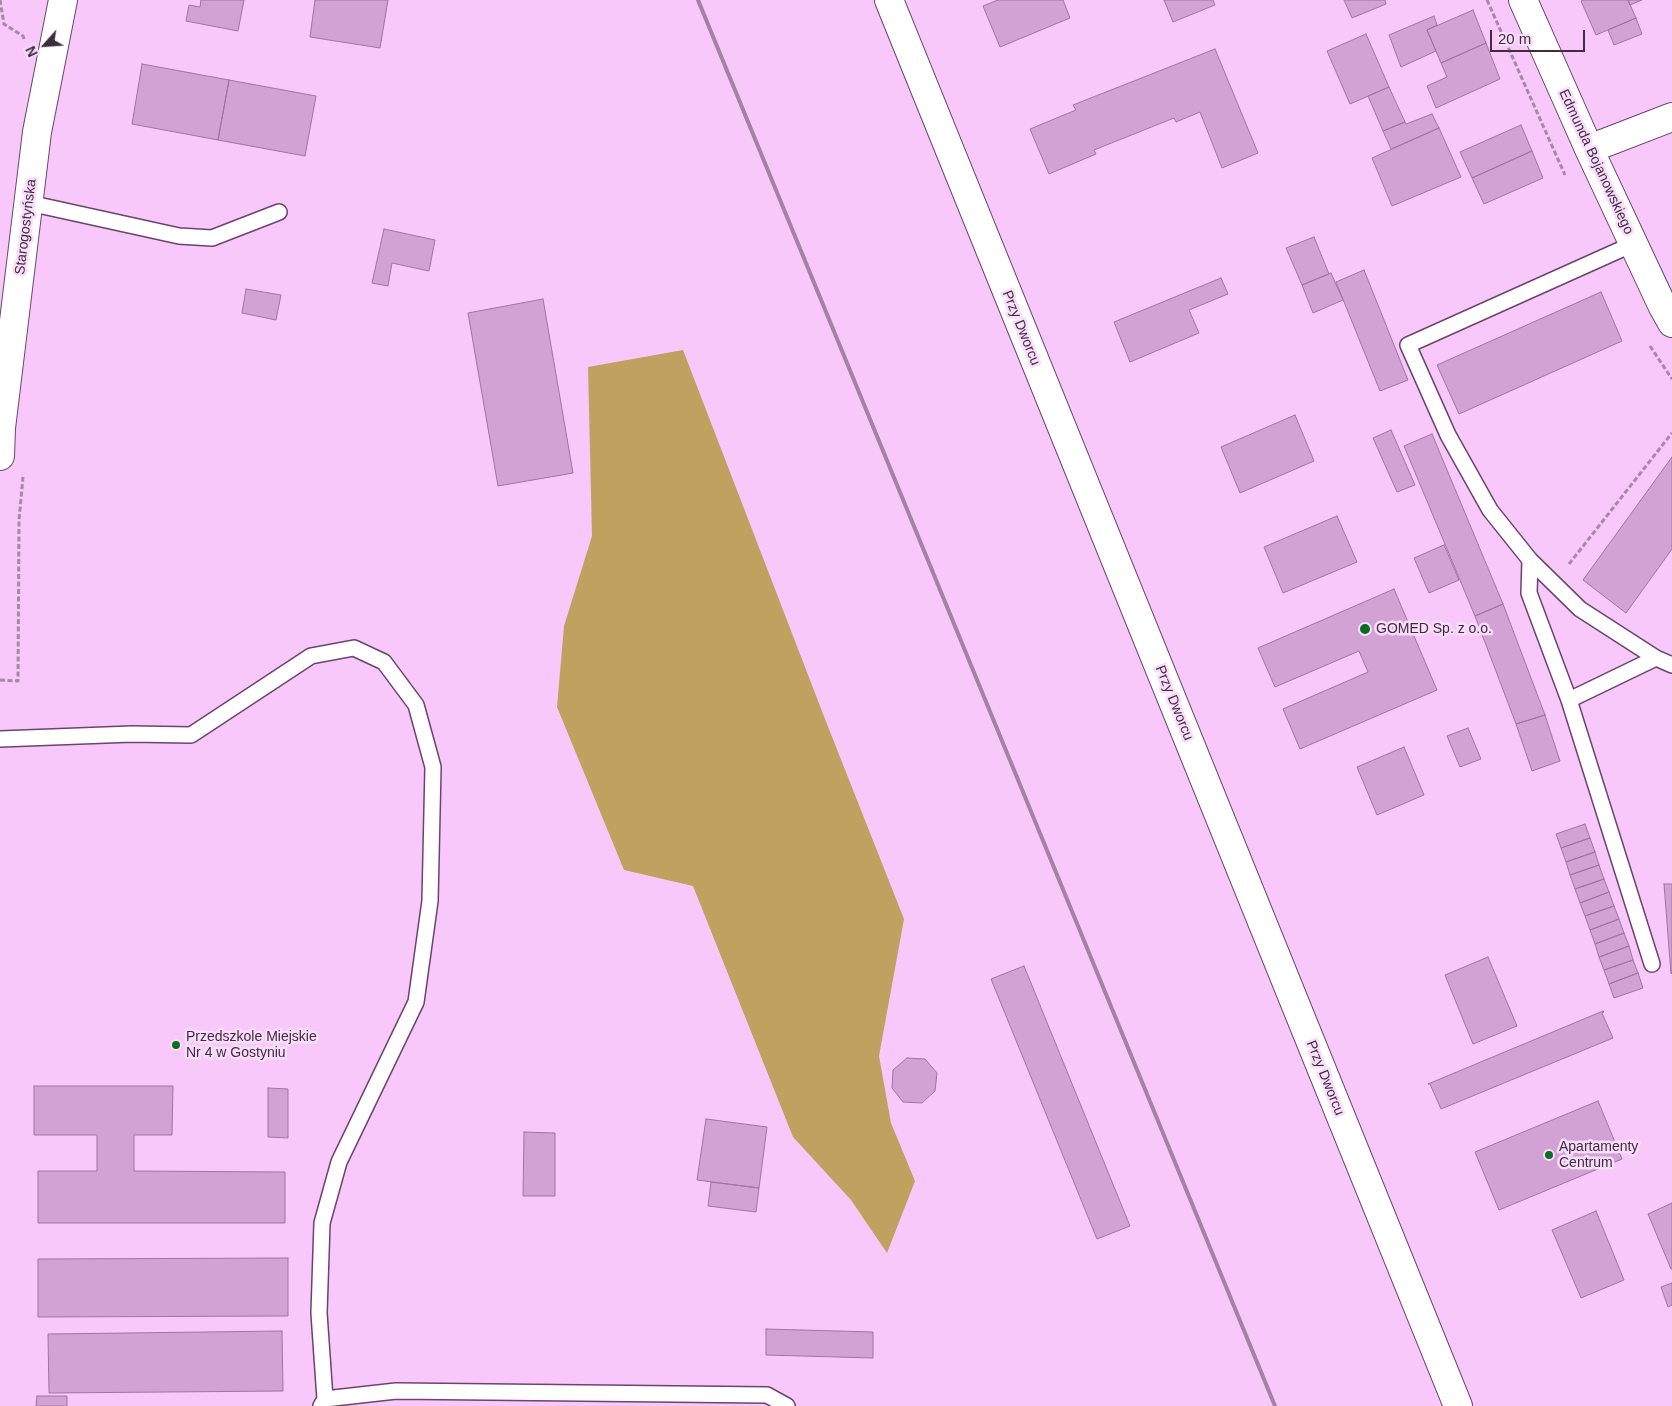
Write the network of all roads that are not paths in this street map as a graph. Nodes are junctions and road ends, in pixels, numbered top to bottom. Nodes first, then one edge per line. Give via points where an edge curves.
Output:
1 (57, 0) edge
2 (62, 0) edge
3 (889, 0) edge
4 (1523, 0) edge
5 (1672, 117) edge
6 (1589, 149) junction
7 (29, 203) junction
8 (279, 212) dead end
9 (1633, 244) junction
10 (1672, 322) edge
11 (0, 456) edge
12 (1530, 560) junction
13 (1656, 658) junction
14 (1672, 665) edge
15 (1569, 700) junction
16 (0, 739) edge
17 (1652, 964) dead end
18 (323, 1403) edge
19 (788, 1406) edge
20 (1458, 1406) edge

1 - 2 street
2 - 7 street, Starogostyńska via 37,132
3 - 20 street, Przy Dworcu
4 - 6 street, Edmunda Bojanowskiego
5 - 6 street
6 - 9 street, Edmunda Bojanowskiego
7 - 8 lane via 179,236 212,238
7 - 11 street, Starogostyńska
9 - 10 street, Edmunda Bojanowskiego
9 - 12 lane via 1408,345 1448,435 1490,510
12 - 13 lane via 1580,609
12 - 15 lane via 1529,593
13 - 14 lane
13 - 15 lane
15 - 17 lane
16 - 18 lane via 191,735 311,656 354,648 384,662 416,705 433,767 430,901 416,1002 340,1162 322,1223 319,1313
18 - 19 lane via 396,1391 767,1395

